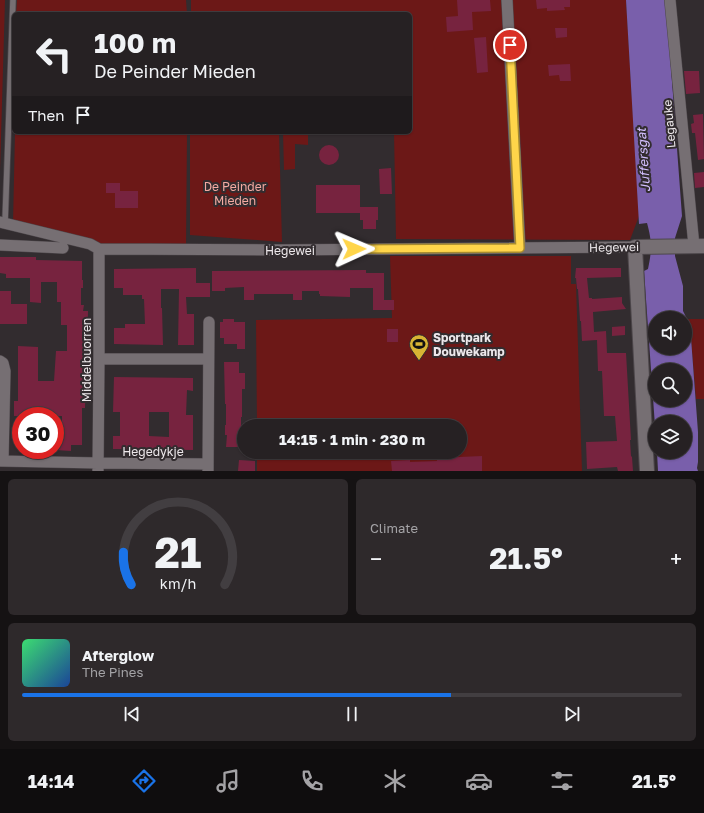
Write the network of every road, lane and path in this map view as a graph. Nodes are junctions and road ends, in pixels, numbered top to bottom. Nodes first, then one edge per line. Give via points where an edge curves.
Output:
1 (13, 0) edge
2 (507, 0) edge
3 (670, 0) edge
4 (12, 12) edge
5 (12, 20) edge
6 (2, 222) edge
7 (0, 245) edge
8 (693, 246) edge
9 (638, 247) junction
10 (63, 248) dead end
11 (520, 248) junction
12 (99, 249) junction
13 (209, 322) dead end
14 (99, 359) junction
15 (208, 359) junction
16 (0, 361) edge
17 (1, 461) edge
18 (98, 467) edge
19 (208, 467) edge
20 (647, 471) edge

1 - 4 lane
2 - 11 street
3 - 8 street, Legauke
5 - 6 lane
6 - 12 street, Hegewei via 90,244
7 - 10 street
8 - 9 street, Hegewei
9 - 11 street, Hegewei
9 - 20 street
11 - 12 street, Hegewei
12 - 14 street, Middelbuorren
13 - 15 street, Hegedykje
14 - 15 street
14 - 18 street, Middelbuorren
15 - 19 street, Hegedykje
16 - 17 street via 5,371
17 - 18 street, Hegedykje
18 - 19 street, Hegedykje

